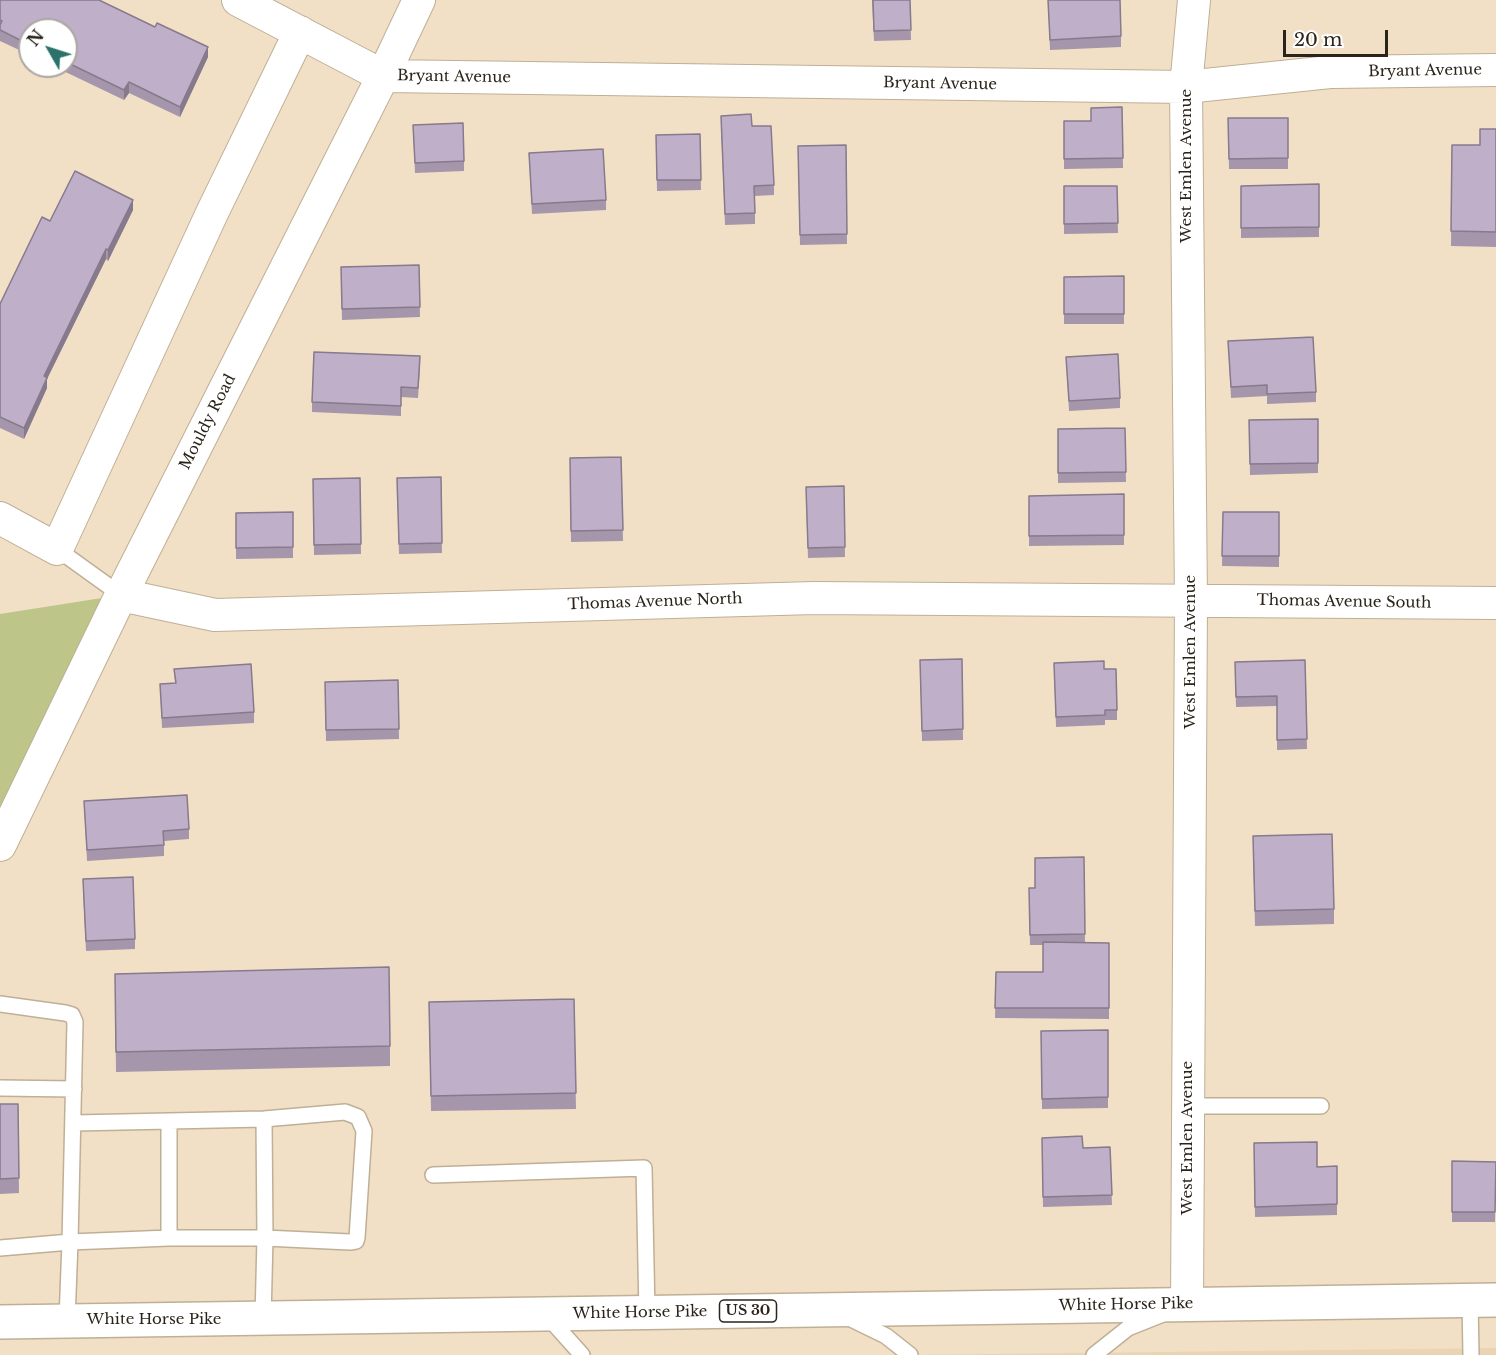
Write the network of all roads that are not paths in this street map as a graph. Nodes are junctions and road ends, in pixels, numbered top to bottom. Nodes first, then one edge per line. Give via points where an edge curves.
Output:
1 (238, 0) edge
2 (418, 0) edge
3 (1194, 0) edge
4 (300, 32) junction
5 (1496, 70) edge
6 (382, 76) junction
7 (1186, 87) junction
8 (0, 518) edge
9 (57, 549) junction
10 (121, 595) junction
11 (1191, 601) junction
12 (1496, 603) edge
13 (0, 845) edge
14 (0, 1004) edge
15 (0, 1088) edge
16 (74, 1089) junction
17 (1188, 1106) junction
18 (1321, 1106) dead end
19 (264, 1119) junction
20 (169, 1121) junction
21 (74, 1123) junction
22 (433, 1174) dead end
23 (170, 1238) junction
24 (265, 1238) junction
25 (70, 1242) junction
26 (0, 1248) edge
27 (1483, 1300) edge
28 (1187, 1304) junction
29 (830, 1310) junction
30 (647, 1313) junction
31 (546, 1314) junction
32 (263, 1319) junction
33 (67, 1320) junction
34 (0, 1322) edge
35 (582, 1355) edge
36 (910, 1355) edge
37 (1094, 1355) edge
38 (1471, 1355) edge

1 - 4 street
2 - 6 street, Mouldy Road
3 - 7 street, West Emlen Avenue
4 - 6 street
4 - 9 street
5 - 7 street, Bryant Avenue via 1330,72
6 - 7 street, Bryant Avenue
6 - 10 street, Mouldy Road
7 - 11 street, West Emlen Avenue
8 - 9 street
9 - 10 lane
10 - 11 street, Thomas Avenue North via 215,615 814,598
10 - 13 street, Mouldy Road
11 - 12 street, Thomas Avenue South
11 - 17 street, West Emlen Avenue
14 - 16 lane via 72,1015
15 - 16 lane
16 - 21 lane
17 - 18 lane
17 - 28 street, West Emlen Avenue
19 - 20 lane
19 - 24 lane
19 - 24 lane via 345,1112 358,1117 364,1131 356,1241
20 - 21 lane
20 - 23 lane
21 - 25 lane
22 - 30 lane via 644,1168
23 - 24 lane
23 - 25 lane
24 - 32 lane
25 - 26 lane
25 - 33 lane
27 - 28 highway, White Horse Pike / US 30
27 - 38 lane
28 - 29 highway, White Horse Pike / US 30
28 - 37 lane via 1128,1328
29 - 30 highway, White Horse Pike / US 30
29 - 36 lane via 886,1336
30 - 31 highway, White Horse Pike / US 30
31 - 32 highway, White Horse Pike / US 30
31 - 35 lane
32 - 33 highway, White Horse Pike / US 30
33 - 34 highway, White Horse Pike / US 30

